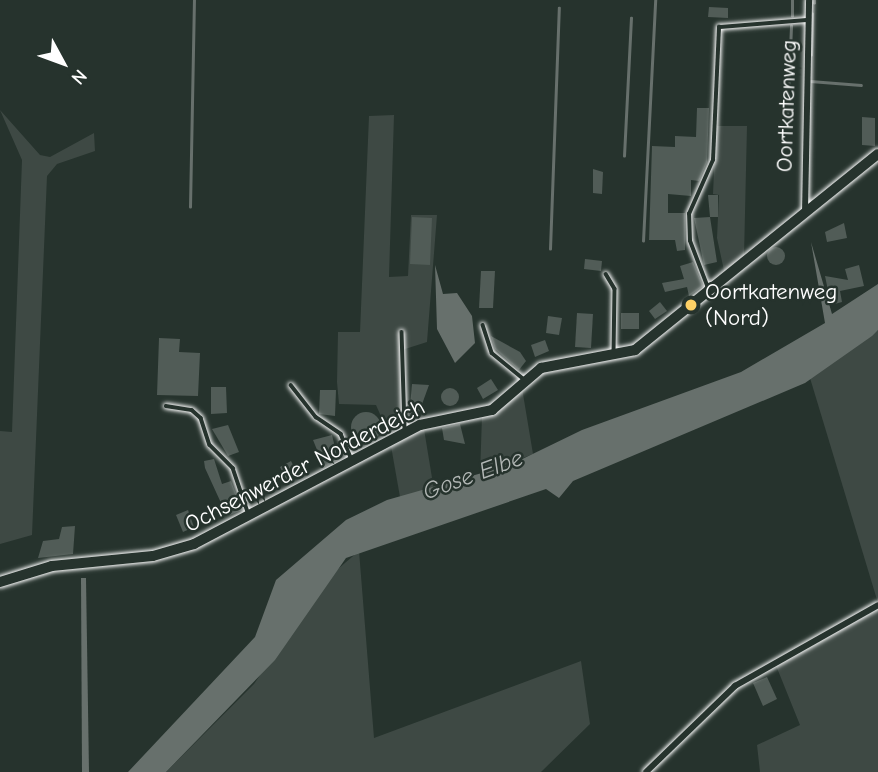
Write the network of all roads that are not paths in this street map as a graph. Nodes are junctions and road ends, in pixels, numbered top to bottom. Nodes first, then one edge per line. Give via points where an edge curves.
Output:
1 (809, 0) edge
2 (808, 20) junction
3 (878, 154) edge
4 (805, 212) junction
5 (606, 274) dead end
6 (710, 293) junction
7 (482, 325) dead end
8 (402, 332) dead end
9 (614, 357) junction
10 (525, 380) junction
11 (291, 385) dead end
12 (166, 406) dead end
13 (405, 432) junction
14 (353, 463) junction
15 (250, 518) junction
16 (0, 582) edge
17 (878, 605) edge
18 (646, 772) edge

1 - 2 street, Oortkatenweg
2 - 4 street, Oortkatenweg
2 - 6 lane via 719,27 713,160 689,214 690,241
3 - 4 street, Ochsenwerder Norderdeich
4 - 6 street, Ochsenwerder Norderdeich
5 - 9 lane via 615,289
6 - 9 street, Ochsenwerder Norderdeich via 659,336
7 - 10 lane via 483,342
8 - 13 lane
9 - 10 street, Ochsenwerder Norderdeich via 556,363
10 - 13 street, Ochsenwerder Norderdeich via 492,410
11 - 14 lane via 316,417 341,434
12 - 15 lane via 192,410 201,418 210,445 233,468
13 - 14 street, Ochsenwerder Norderdeich
14 - 15 street, Ochsenwerder Norderdeich
15 - 16 street, Ochsenwerder Norderdeich via 173,552 52,566
17 - 18 street via 735,686

